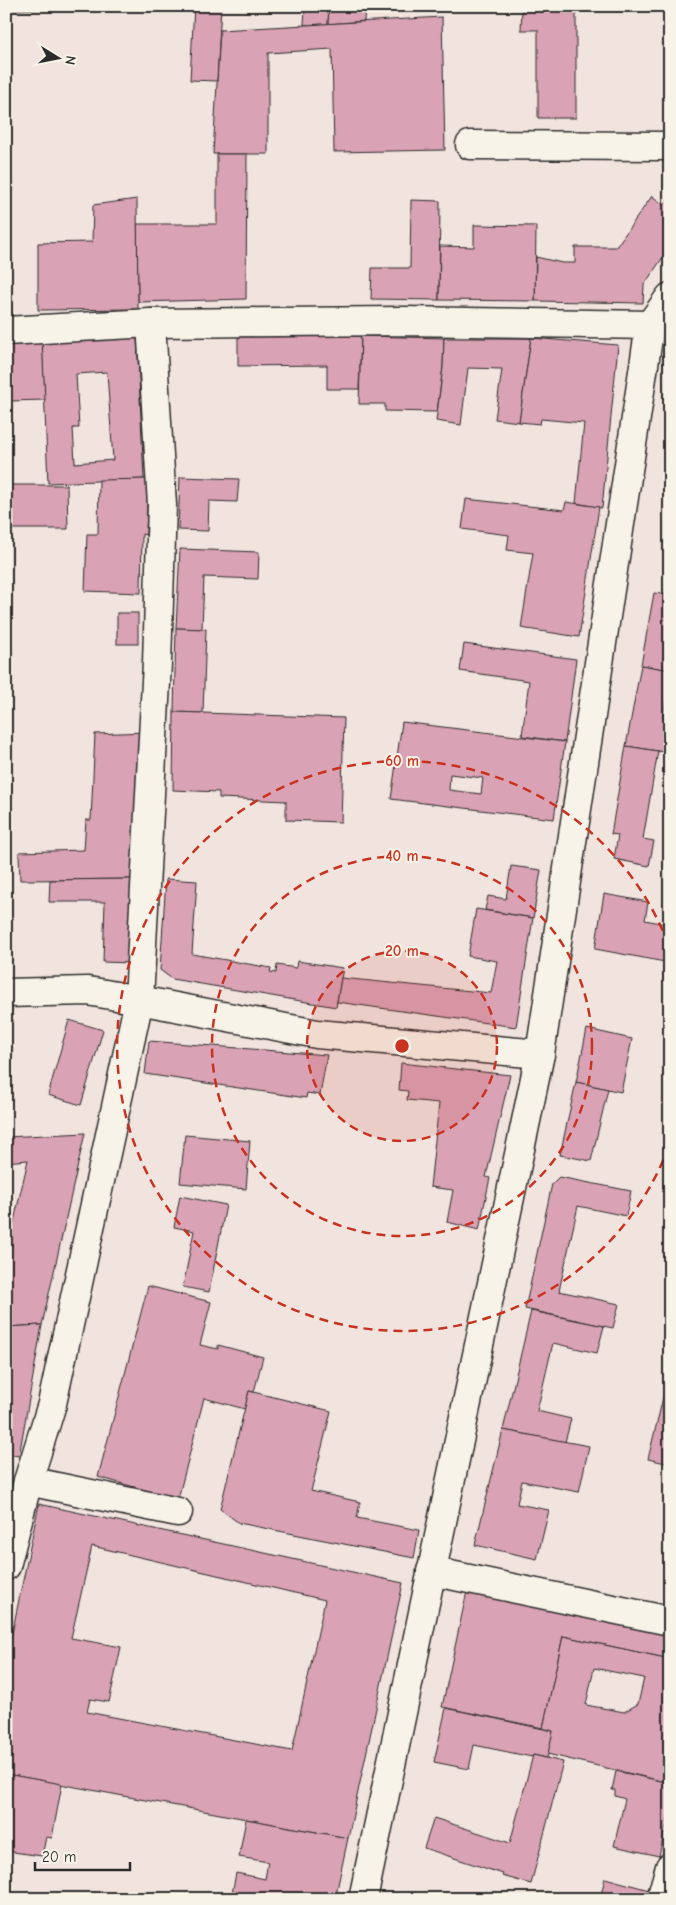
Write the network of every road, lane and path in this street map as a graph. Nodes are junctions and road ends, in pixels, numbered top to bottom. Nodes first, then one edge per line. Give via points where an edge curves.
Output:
1 (470, 145) dead end
2 (670, 146) edge
3 (670, 297) edge
4 (151, 323) junction
5 (650, 325) junction
6 (6, 331) edge
7 (6, 993) edge
8 (139, 1000) junction
9 (540, 1054) junction
10 (28, 1482) junction
11 (178, 1512) dead end
12 (6, 1566) edge
13 (431, 1571) junction
14 (670, 1621) edge
15 (670, 1867) edge
16 (363, 1899) edge
17 (661, 1899) edge

1 - 2 street
3 - 5 street
4 - 5 street via 403,321
4 - 6 street
4 - 8 street via 162,506
5 - 9 street
7 - 8 street via 88,991
8 - 9 street via 316,1034
8 - 10 street via 52,1404
9 - 13 street
10 - 11 street
10 - 12 street
13 - 14 street
13 - 16 street
15 - 17 street

